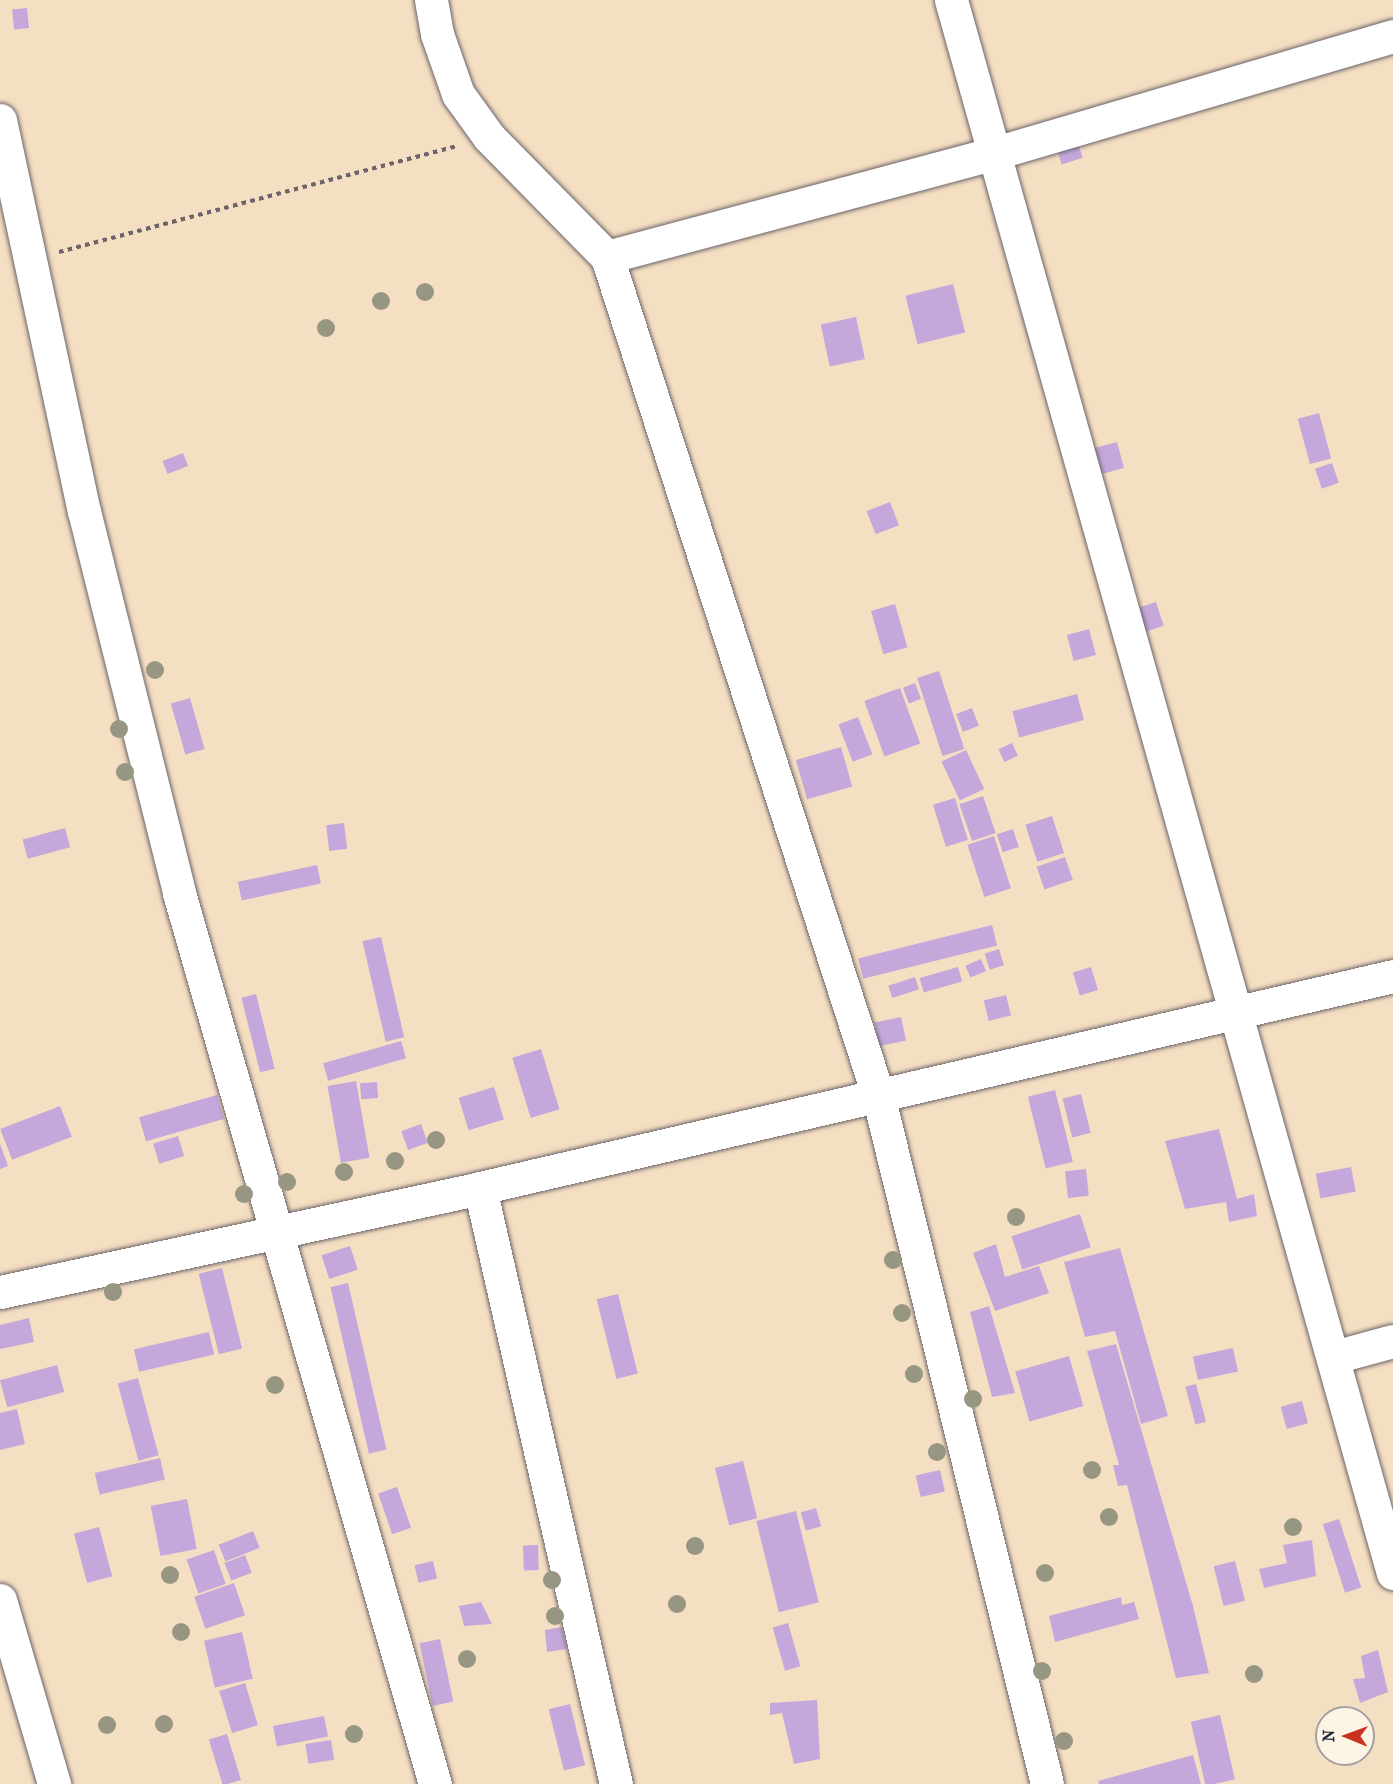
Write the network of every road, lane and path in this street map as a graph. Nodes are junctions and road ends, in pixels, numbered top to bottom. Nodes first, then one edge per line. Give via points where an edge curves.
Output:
1 (431, 0) edge
2 (951, 0) edge
3 (1393, 36) edge
4 (0, 120) edge
5 (489, 137) junction
6 (992, 154) junction
7 (607, 257) junction
8 (31, 260) junction
9 (1393, 976) edge
10 (1237, 1015) junction
11 (878, 1095) junction
12 (480, 1188) junction
13 (279, 1231) junction
14 (0, 1292) edge
15 (1393, 1341) edge
16 (1334, 1357) junction
17 (1393, 1573) edge
18 (0, 1600) edge
19 (54, 1784) edge
20 (435, 1784) edge
21 (616, 1784) edge
22 (1047, 1784) edge

1 - 5 street via 437,34 458,94
2 - 6 street
3 - 6 street
4 - 8 street
5 - 7 street
5 - 8 path
6 - 7 street
6 - 10 street
7 - 11 street
8 - 13 street via 84,511 179,893
9 - 10 street
10 - 11 street
10 - 16 street
11 - 12 street
11 - 22 street
12 - 13 street
12 - 21 street
13 - 14 street
13 - 20 street
15 - 16 street
16 - 17 street
18 - 19 street

